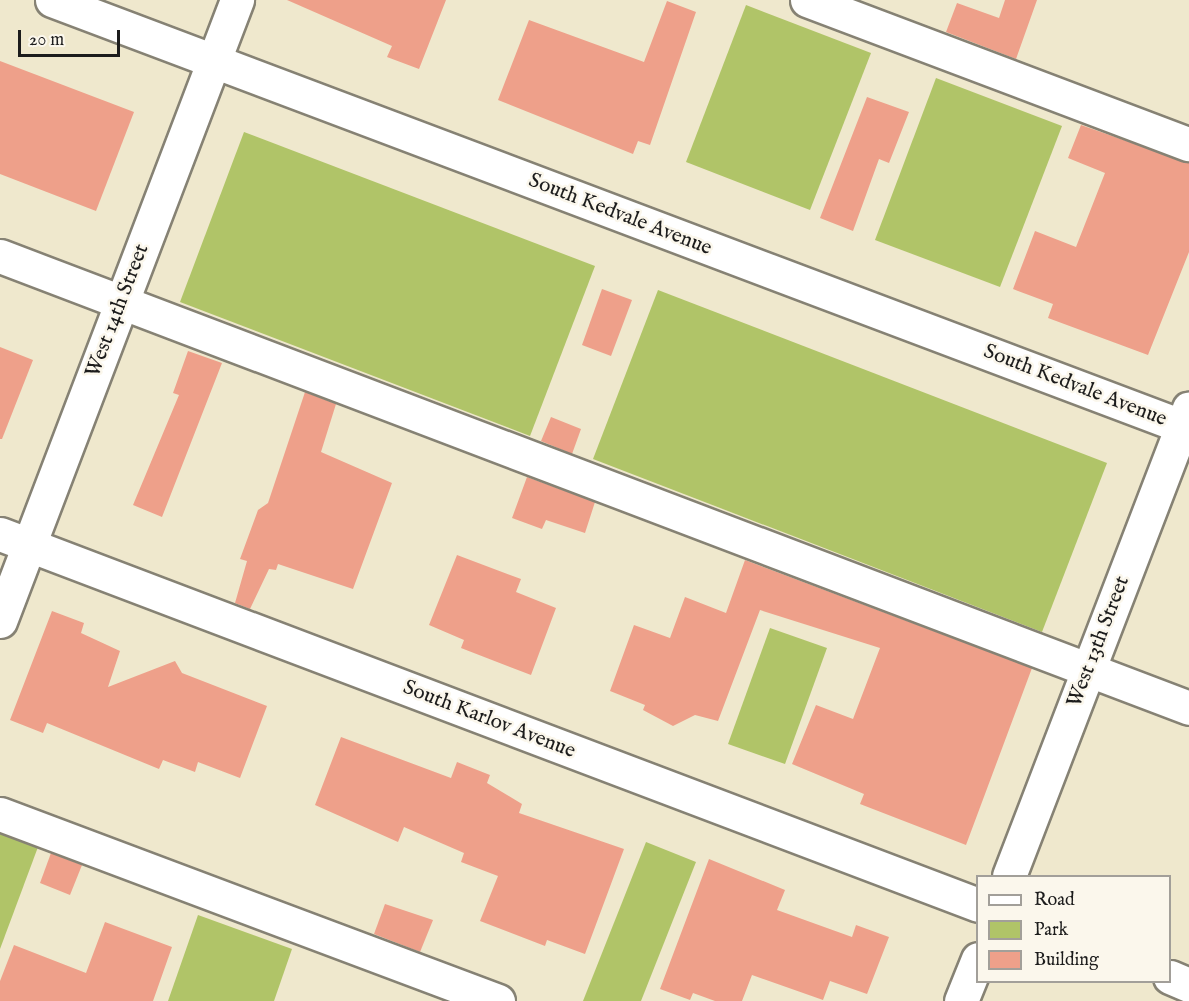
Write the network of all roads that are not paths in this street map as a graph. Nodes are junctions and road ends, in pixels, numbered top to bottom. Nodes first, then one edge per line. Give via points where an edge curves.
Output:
1 (52, 0) edge
2 (237, 0) edge
3 (807, 0) edge
4 (213, 61) junction
5 (1189, 144) edge
6 (0, 256) edge
7 (121, 302) junction
8 (1187, 421) edge
9 (15, 540) edge
10 (0, 621) edge
11 (1089, 670) junction
12 (1189, 708) edge
13 (0, 814) edge
14 (1009, 875) edge
15 (976, 904) edge
16 (976, 964) edge
17 (1171, 977) edge
18 (1189, 985) edge
19 (498, 1001) edge
20 (962, 1001) edge

1 - 4 street, South Kedvale Avenue
2 - 4 street, West 14th Street
3 - 5 street
4 - 7 street, West 14th Street
4 - 8 street, South Kedvale Avenue
6 - 7 street
7 - 9 street, West 14th Street
7 - 11 street
8 - 11 street, West 13th Street
9 - 10 street, West 14th Street
9 - 15 street, South Karlov Avenue
11 - 12 street
11 - 14 street, West 13th Street
13 - 19 street
16 - 20 street
17 - 18 street

